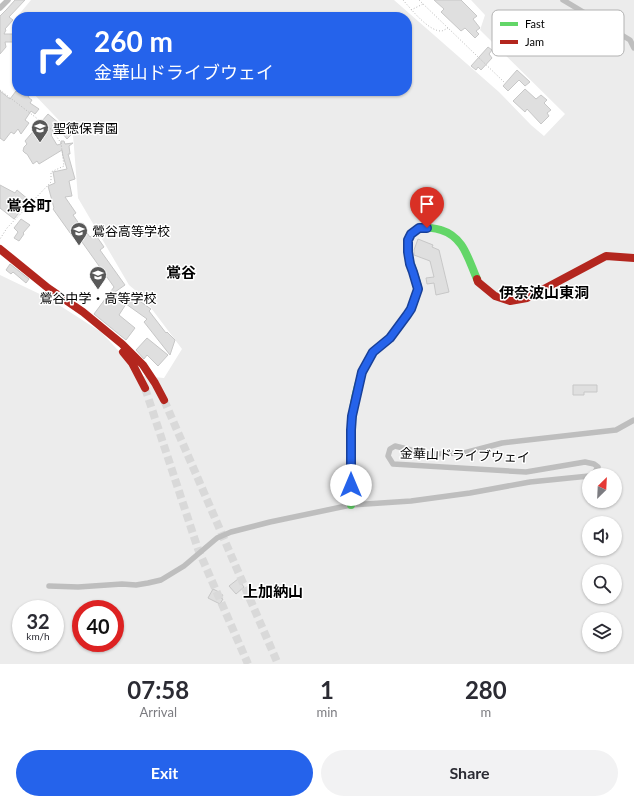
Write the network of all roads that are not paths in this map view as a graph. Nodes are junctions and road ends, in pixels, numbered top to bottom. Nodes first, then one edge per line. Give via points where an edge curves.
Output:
1 (8, 0) edge
2 (562, 0) edge
3 (0, 8) edge
4 (579, 10) edge
5 (624, 36) edge
6 (634, 48) edge
7 (0, 249) edge
8 (634, 258) edge
9 (105, 329) junction
10 (145, 388) tunnel mouth
11 (164, 400) tunnel mouth
12 (634, 420) edge
13 (598, 468) edge
14 (582, 477) edge
15 (351, 505) junction
16 (49, 586) dead end

1 - 3 street
2 - 4 street
5 - 6 street via 630,40
7 - 9 street
8 - 15 street via 606,256 527,298 510,301 495,296 478,282 462,244 454,236 441,230 427,228 419,228 411,234 408,252 418,289 407,315 390,338 373,352 362,372 352,416
9 - 10 street via 132,363
9 - 11 street via 143,365
12 - 13 street, 金華山ドライブウェイ via 616,430 502,443 464,453 427,454 395,446 388,456 393,464 526,472 585,462 594,464
14 - 15 street, 金華山ドライブウェイ via 530,482 411,502
15 - 16 street, 金華山ドライブウェイ via 231,532 217,538 184,566 161,580 148,584

